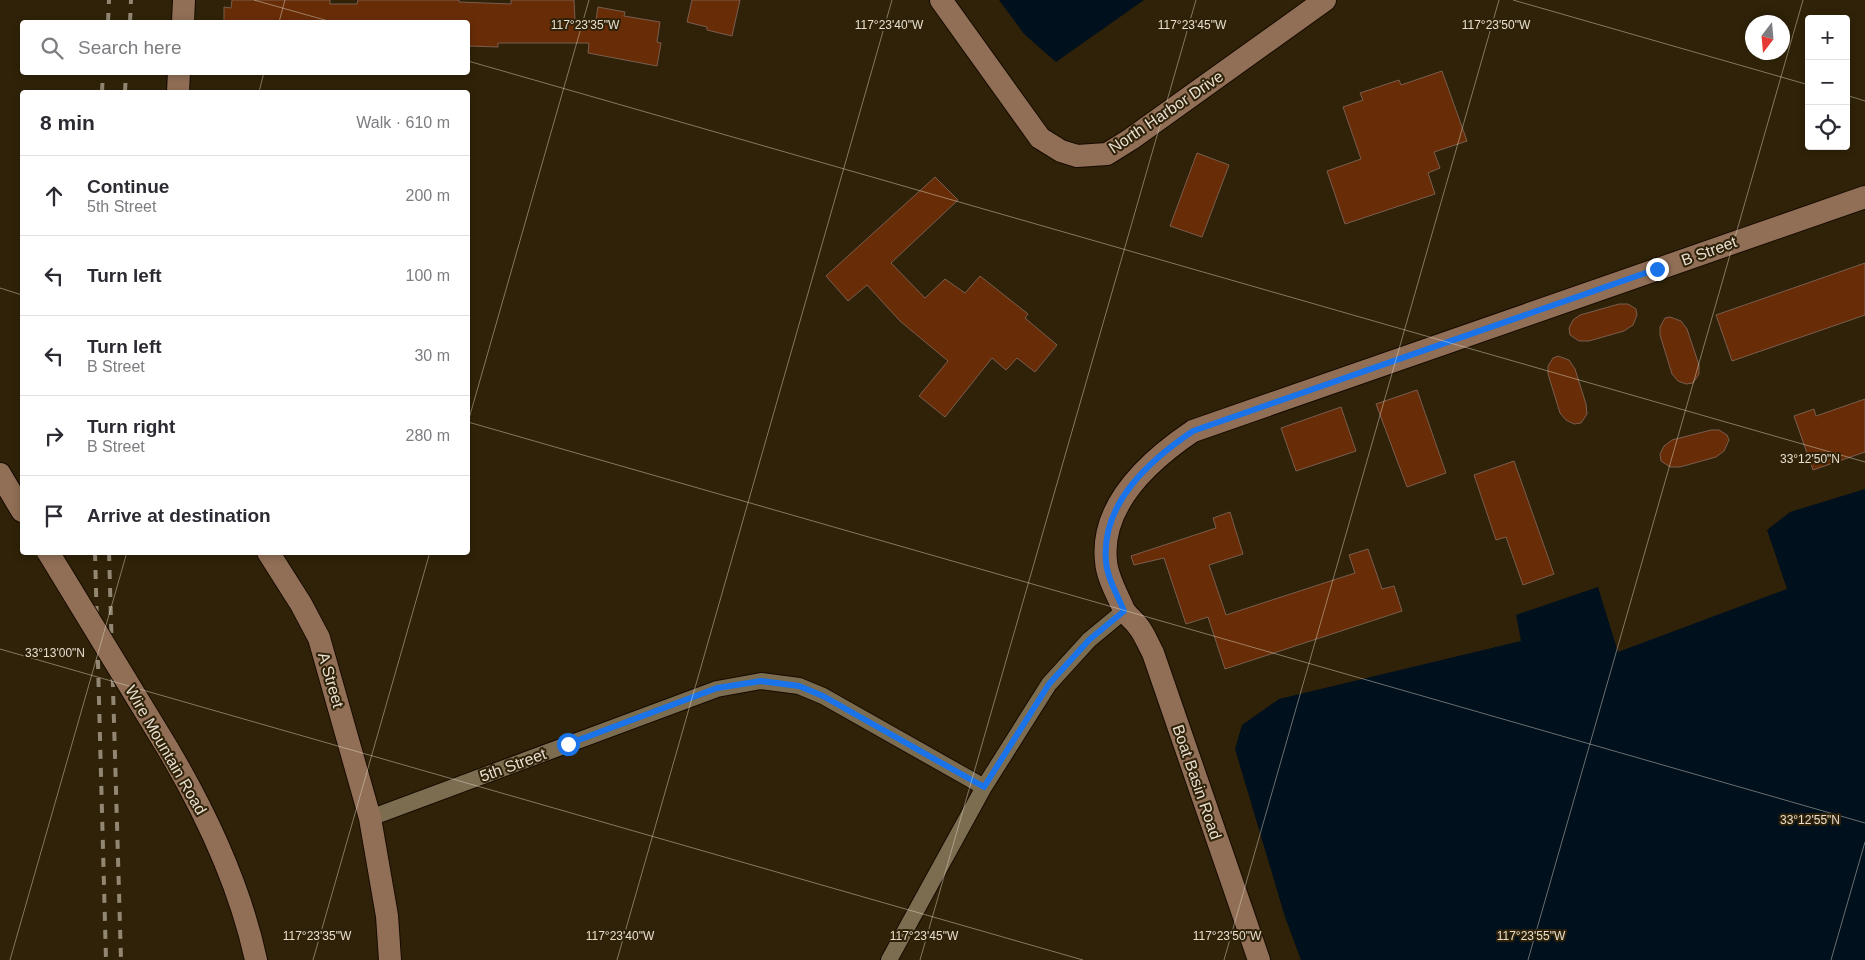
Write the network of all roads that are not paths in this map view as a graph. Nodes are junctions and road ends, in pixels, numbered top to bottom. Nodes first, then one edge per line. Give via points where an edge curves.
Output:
1 (184, 0) edge
2 (941, 0) edge
3 (1324, 0) edge
4 (183, 20) edge
5 (179, 75) edge
6 (178, 90) edge
7 (1865, 197) edge
8 (0, 474) edge
9 (20, 507) edge
10 (50, 555) edge
11 (270, 555) edge
12 (1124, 611) junction
13 (984, 787) junction
14 (370, 818) junction
15 (256, 960) edge
16 (390, 960) edge
17 (888, 960) edge
18 (1258, 960) edge

1 - 4 street
2 - 3 street, North Harbor Drive via 1040,138 1061,151 1077,156 1107,154 1132,139
5 - 6 street
7 - 12 street, B Street via 1193,431 1167,448 1142,471 1119,503 1106,540 1106,563
8 - 9 street
10 - 15 street, Wire Mountain Road, bridge via 168,749 207,822 230,875
11 - 14 street, A Street via 319,638
12 - 13 street via 1089,640 1049,684
12 - 18 street, Boat Basin Road via 1138,626 1152,653
13 - 14 street, 5th Street via 823,696 799,686 761,681 717,688
13 - 17 street
14 - 16 street, A Street

